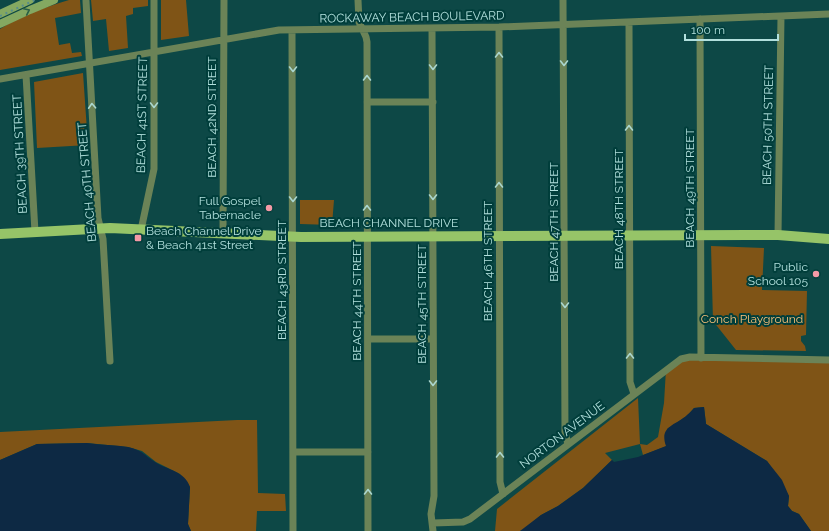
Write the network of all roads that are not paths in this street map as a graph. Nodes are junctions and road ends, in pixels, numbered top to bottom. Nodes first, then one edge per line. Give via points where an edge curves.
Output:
1 (30, 0) edge
2 (54, 0) edge
3 (154, 0) edge
4 (224, 0) edge
5 (358, 0) edge
6 (563, 0) edge
7 (86, 1) edge
8 (0, 14) edge
9 (829, 14) edge
10 (781, 16) junction
11 (700, 19) junction
12 (629, 22) junction
13 (0, 24) edge
14 (564, 24) junction
15 (499, 27) junction
16 (432, 28) junction
17 (362, 29) junction
18 (292, 30) junction
19 (223, 40) junction
20 (154, 52) junction
21 (90, 64) junction
22 (26, 75) junction
23 (0, 80) edge
24 (367, 102) junction
25 (433, 102) junction
26 (101, 228) junction
27 (141, 230) junction
28 (35, 232) junction
29 (0, 234) edge
30 (223, 234) junction
31 (829, 234) edge
32 (565, 235) junction
33 (630, 235) junction
34 (701, 235) junction
35 (778, 235) junction
36 (433, 236) junction
37 (499, 236) junction
38 (293, 237) junction
39 (367, 237) junction
40 (829, 239) edge
41 (368, 339) junction
42 (433, 340) junction
43 (701, 358) junction
44 (829, 360) edge
45 (110, 361) dead end
46 (634, 394) junction
47 (568, 444) junction
48 (293, 452) junction
49 (368, 452) junction
50 (503, 494) junction
51 (433, 523) junction
52 (293, 531) edge
53 (368, 531) edge
54 (433, 531) edge

1 - 8 street
13 -> 2 street
3 - 20 street, BEACH 41ST STREET
4 - 19 street, BEACH 42ND STREET
5 - 17 street, BEACH 44TH STREET via 358,22
6 - 14 street, BEACH 47TH STREET
7 - 21 street, BEACH 40TH STREET
9 - 10 street, ROCKAWAY BEACH BOULEVARD
10 - 11 street, ROCKAWAY BEACH BOULEVARD
10 - 35 street, BEACH 50TH STREET
11 - 12 street, ROCKAWAY BEACH BOULEVARD
11 - 34 street, BEACH 49TH STREET
12 - 14 street, ROCKAWAY BEACH BOULEVARD
33 -> 12 street, BEACH 48TH STREET
14 - 15 street, ROCKAWAY BEACH BOULEVARD
14 -> 32 street, BEACH 47TH STREET
15 - 16 street, ROCKAWAY BEACH BOULEVARD
37 -> 15 street, BEACH 46TH STREET
16 - 17 street, ROCKAWAY BEACH BOULEVARD
16 -> 25 street, BEACH 45TH STREET
17 - 18 street, ROCKAWAY BEACH BOULEVARD
24 -> 17 street, BEACH 44TH STREET via 367,42
18 - 19 street, ROCKAWAY BEACH BOULEVARD
18 -> 38 street, BEACH 43RD STREET
19 - 20 street, ROCKAWAY BEACH BOULEVARD
19 - 30 street, BEACH 42ND STREET
20 - 21 street, ROCKAWAY BEACH BOULEVARD
20 -> 27 street, BEACH 41ST STREET via 154,172
21 - 22 street, ROCKAWAY BEACH BOULEVARD
26 -> 21 street, BEACH 40TH STREET via 98,218
22 - 23 street, ROCKAWAY BEACH BOULEVARD
22 - 28 street, BEACH 39TH STREET
24 - 25 street
39 -> 24 street, BEACH 44TH STREET
25 -> 36 street, BEACH 45TH STREET
26 - 27 main road, BEACH CHANNEL DRIVE
26 - 28 main road, BEACH CHANNEL DRIVE
26 - 45 street, BEACH 40TH STREET
27 - 30 main road, BEACH CHANNEL DRIVE
28 - 29 main road, BEACH CHANNEL DRIVE
30 - 38 main road, BEACH CHANNEL DRIVE
31 - 35 main road, BEACH CHANNEL DRIVE
32 - 33 main road, BEACH CHANNEL DRIVE
32 - 37 main road, BEACH CHANNEL DRIVE
32 -> 47 street, BEACH 47TH STREET via 565,433
33 - 34 main road, BEACH CHANNEL DRIVE
46 -> 33 street, BEACH 48TH STREET via 630,382
34 - 35 main road, BEACH CHANNEL DRIVE
34 - 43 street, BEACH 49TH STREET
35 - 40 main road, BEACH CHANNEL DRIVE
36 - 37 main road, BEACH CHANNEL DRIVE
36 - 39 main road, BEACH CHANNEL DRIVE
36 - 42 street, BEACH 45TH STREET
50 -> 37 street, BEACH 46TH STREET via 500,482
38 - 39 main road, BEACH CHANNEL DRIVE
38 - 48 street, BEACH 43RD STREET
39 - 41 street, BEACH 44TH STREET
41 - 42 street
41 - 49 street, BEACH 44TH STREET
42 -> 51 street, BEACH 45TH STREET
43 - 44 street, NORTON AVENUE
43 - 46 street, NORTON AVENUE via 678,361
46 - 47 street, NORTON AVENUE
47 - 50 street, NORTON AVENUE
48 - 49 street
48 - 52 street, BEACH 43RD STREET
53 -> 49 street, BEACH 44TH STREET
50 - 51 street, NORTON AVENUE via 465,521
51 - 54 street, BEACH 45TH STREET

